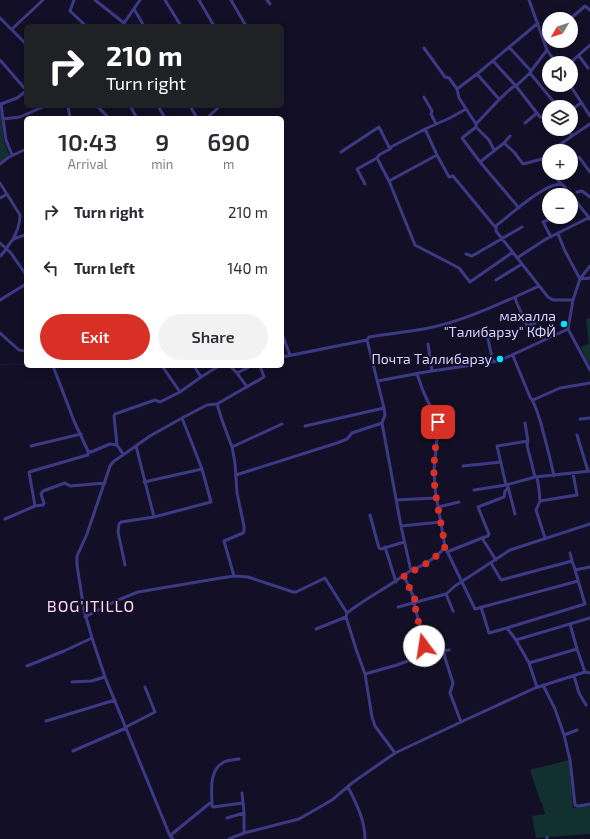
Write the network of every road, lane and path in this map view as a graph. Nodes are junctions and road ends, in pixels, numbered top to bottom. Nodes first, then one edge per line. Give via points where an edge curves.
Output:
1 (43, 0) edge
2 (74, 0) edge
3 (95, 0) edge
4 (139, 0) edge
5 (165, 0) edge
6 (199, 0) edge
7 (231, 0) edge
8 (268, 0) edge
9 (529, 0) edge
10 (270, 4) dead end
11 (134, 9) junction
12 (590, 10) edge
13 (578, 12) edge
14 (0, 18) edge
15 (538, 23) junction
16 (84, 24) edge
17 (122, 24) edge
18 (124, 24) edge
19 (143, 24) edge
20 (180, 24) edge
21 (213, 24) edge
22 (245, 24) edge
23 (12, 29) junction
24 (542, 35) edge
25 (24, 42) edge
26 (590, 46) edge
27 (509, 47) junction
28 (424, 48) dead end
29 (547, 50) joint
30 (551, 56) edge
31 (579, 56) joint
32 (0, 60) edge
33 (493, 61) junction
34 (588, 68) dead end
35 (531, 72) junction
36 (477, 74) junction
37 (516, 86) junction
38 (24, 89) edge
39 (457, 89) junction
40 (574, 92) edge
41 (24, 93) edge
42 (424, 97) dead end
43 (499, 99) junction
44 (552, 100) edge
45 (581, 103) junction
46 (0, 104) edge
47 (578, 105) edge
48 (40, 108) edge
49 (99, 108) edge
50 (218, 108) edge
51 (466, 109) junction
52 (537, 113) junction
53 (107, 116) edge
54 (209, 116) edge
55 (590, 116) edge
56 (542, 117) edge
57 (3, 119) junction
58 (525, 123) dead end
59 (436, 124) junction
60 (590, 124) edge
61 (476, 125) junction
62 (425, 129) junction
63 (578, 132) edge
64 (510, 136) dead end
65 (572, 136) edge
66 (504, 143) junction
67 (561, 144) edge
68 (390, 149) junction
69 (24, 150) edge
70 (494, 150) junction
71 (341, 152) dead end
72 (12, 155) junction
73 (437, 155) junction
74 (579, 157) dead end
75 (377, 158) junction
76 (542, 159) edge
77 (480, 162) junction
78 (0, 164) edge
79 (590, 172) edge
80 (558, 180) edge
81 (389, 181) junction
82 (0, 183) edge
83 (365, 184) dead end
84 (561, 184) junction
85 (565, 188) edge
86 (578, 192) edge
87 (7, 194) junction
88 (590, 197) edge
89 (0, 198) edge
90 (578, 203) edge
91 (519, 208) junction
92 (590, 218) edge
93 (544, 224) edge
94 (522, 227) dead end
95 (496, 228) junction
96 (558, 234) junction
97 (24, 236) edge
98 (551, 237) junction
99 (13, 239) junction
100 (503, 239) junction
101 (0, 243) edge
102 (6, 248) junction
103 (512, 252) junction
104 (466, 254) dead end
105 (0, 256) edge
106 (517, 258) junction
107 (522, 264) junction
108 (590, 266) edge
109 (24, 271) edge
110 (590, 278) edge
111 (580, 279) junction
112 (496, 280) dead end
113 (24, 285) edge
114 (539, 286) junction
115 (515, 297) junction
116 (0, 300) edge
117 (573, 300) junction
118 (535, 323) dead end
119 (568, 329) junction
120 (486, 330) dead end
121 (0, 333) edge
122 (284, 339) edge
123 (367, 340) junction
124 (428, 344) dead end
125 (24, 351) edge
126 (290, 355) junction
127 (284, 356) edge
128 (513, 356) junction
129 (493, 362) junction
130 (54, 368) edge
131 (163, 368) edge
132 (195, 368) edge
133 (216, 368) edge
134 (232, 368) edge
135 (247, 368) edge
136 (261, 368) edge
137 (590, 370) edge
138 (432, 371) junction
139 (237, 373) junction
140 (417, 374) junction
141 (201, 377) junction
142 (378, 381) junction
143 (590, 383) edge
144 (247, 387) junction
145 (180, 392) junction
146 (533, 400) junction
147 (217, 404) junction
148 (384, 408) junction
149 (182, 418) junction
150 (590, 418) edge
151 (580, 419) dead end
152 (382, 423) junction
153 (524, 423) dead end
154 (282, 424) dead end
155 (306, 426) dead end
156 (81, 434) junction
157 (576, 435) dead end
158 (528, 441) junction
159 (117, 445) junction
160 (31, 446) dead end
161 (136, 446) junction
162 (232, 447) junction
163 (88, 451) junction
164 (123, 454) junction
165 (501, 462) junction
166 (463, 466) dead end
167 (202, 469) junction
168 (589, 471) edge
169 (573, 474) junction
170 (236, 475) junction
171 (554, 476) junction
172 (536, 477) junction
173 (144, 482) junction
174 (105, 483) junction
175 (507, 486) junction
176 (474, 490) dead end
177 (436, 498) junction
178 (396, 500) junction
179 (540, 501) junction
180 (459, 502) dead end
181 (35, 506) junction
182 (438, 507) junction
183 (515, 514) dead end
184 (370, 515) dead end
185 (154, 517) junction
186 (5, 519) dead end
187 (442, 522) junction
188 (590, 524) edge
189 (401, 526) junction
190 (482, 538) junction
191 (545, 538) junction
192 (404, 542) junction
193 (385, 547) junction
194 (445, 547) junction
195 (447, 552) junction
196 (570, 553) dead end
197 (496, 560) junction
198 (572, 561) junction
199 (491, 563) junction
200 (125, 565) dead end
201 (590, 567) edge
202 (575, 569) dead end
203 (411, 571) junction
204 (234, 576) junction
205 (404, 576) junction
206 (578, 581) junction
207 (396, 582) junction
208 (462, 582) junction
209 (446, 594) junction
210 (415, 602) junction
211 (398, 607) dead end
212 (481, 607) junction
213 (453, 611) dead end
214 (347, 615) junction
215 (85, 617) junction
216 (590, 618) edge
217 (570, 624) junction
218 (507, 628) junction
219 (316, 629) dead end
220 (92, 638) junction
221 (516, 640) junction
222 (577, 648) junction
223 (444, 650) junction
224 (449, 650) dead end
225 (430, 653) junction
226 (529, 663) junction
227 (27, 666) dead end
228 (585, 672) junction
229 (590, 673) edge
230 (365, 674) junction
231 (574, 676) junction
232 (105, 677) junction
233 (72, 682) dead end
234 (543, 685) junction
235 (145, 687) dead end
236 (537, 687) junction
237 (115, 700) junction
238 (586, 706) dead end
239 (46, 721) dead end
240 (461, 722) junction
241 (126, 728) junction
242 (577, 730) dead end
243 (564, 735) junction
244 (73, 751) dead end
245 (395, 753) junction
246 (239, 758) dead end
247 (348, 787) junction
248 (242, 793) dead end
249 (243, 803) junction
250 (212, 804) junction
251 (590, 804) edge
252 (244, 813) junction
253 (227, 818) dead end
254 (244, 833) junction
255 (172, 838) edge
256 (230, 839) edge
257 (365, 839) edge

1 - 23 street
2 - 16 street via 70,11
3 - 17 street
4 - 11 street
5 - 20 street
6 - 21 street
7 - 22 street
8 - 10 street
9 - 15 street
11 - 18 street
11 - 19 street
12 - 13 street via 585,6
14 - 23 street
15 - 24 street
15 - 27 street
23 - 25 street
26 - 31 street
27 - 33 street
27 - 35 street
28 - 39 street via 444,77 449,78
29 - 30 street
29 - 35 street
31 - 34 street
32 - 38 street
33 - 36 street
33 - 37 street
35 - 37 street
35 - 44 street
36 - 39 street
36 - 43 street
37 - 43 street
37 - 52 street
39 - 51 street
40 - 45 street
41 - 46 street
42 - 59 street
43 - 61 street
45 - 47 street
45 - 55 street
46 - 57 street
48 - 57 street via 20,117
49 - 53 street
50 - 54 street
51 - 59 street
51 - 61 street
52 - 56 street
52 - 58 street
57 - 72 street via 6,140
59 - 62 street
60 - 63 street
61 - 70 street
61 - 77 street via 462,138
62 - 68 street
62 - 73 street
64 - 66 street
65 - 67 street
66 - 70 street
66 - 76 street via 523,164
68 - 71 street via 379,127
68 - 75 street
69 - 72 street
70 - 77 street
72 - 78 street
73 - 81 street
73 - 95 street via 449,177 453,176
74 - 79 street
75 - 81 street
75 - 83 street via 357,169
77 - 91 street
80 - 84 street
81 - 103 street via 415,245 459,268 470,282
82 - 87 street
84 - 85 street
84 - 91 street via 543,189
86 - 88 street via 582,191
87 - 89 street
87 - 99 street via 20,218
90 - 92 street
91 - 95 street
92 - 96 street
93 - 98 street
94 - 100 street
95 - 100 street
96 - 98 street
96 - 111 street
97 - 99 street
98 - 106 street
99 - 102 street
100 - 103 street
100 - 104 street via 472,256
101 - 102 street
102 - 105 street
102 - 109 street
103 - 106 street
106 - 107 street
107 - 112 street
107 - 114 street
108 - 111 street
110 - 111 street
111 - 117 street
113 - 116 street
114 - 115 street
114 - 117 street via 551,299
115 - 118 street via 527,326
115 - 123 street via 455,321 369,337
117 - 119 street
119 - 128 street
119 - 137 street
120 - 129 street
121 - 125 street via 19,350
122 - 126 street
123 - 126 street
123 - 142 street
124 - 138 street
126 - 127 street
128 - 129 street
128 - 146 street
129 - 138 street
130 - 156 street
131 - 145 street
132 - 141 street
133 - 141 street
134 - 139 street
135 - 139 street
136 - 144 street via 264,377
138 - 140 street
139 - 144 street
140 - 142 street
140 - 177 street via 438,422 434,470
141 - 145 street
142 - 148 street
143 - 146 street via 560,388
144 - 147 street
145 - 159 street via 160,402 156,400 115,414
146 - 171 street
147 - 149 street via 208,405
147 - 162 street
148 - 152 street via 385,416
148 - 155 street
149 - 161 street
149 - 167 street
150 - 151 street
152 - 170 street via 352,433 347,439 337,443
152 - 178 street
153 - 158 street
154 - 162 street
156 - 160 street
156 - 163 street
157 - 168 street
158 - 165 street via 497,446
158 - 172 street
159 - 163 street via 110,444
159 - 164 street
161 - 164 street
161 - 173 street
162 - 170 street
163 - 181 street via 88,455 30,472
164 - 174 street via 110,466
165 - 166 street
165 - 175 street
167 - 173 street
167 - 185 street via 211,502
168 - 169 street
169 - 171 street
169 - 179 street via 577,494
170 - 204 street via 244,531 224,541
171 - 172 street
172 - 175 street
172 - 179 street via 540,488
173 - 185 street
174 - 181 street via 70,486 60,484 43,491 43,505
174 - 215 street via 77,556
175 - 176 street
175 - 183 street
175 - 190 street via 504,498 478,507 488,534
177 - 178 street
177 - 182 street
178 - 189 street
179 - 191 street via 536,510
180 - 182 street
181 - 186 street
182 - 187 street
184 - 193 street via 379,548
185 - 200 street via 119,524 118,532
187 - 189 street
187 - 194 street
188 - 191 street
189 - 192 street
190 - 195 street
190 - 197 street
191 - 197 street via 510,550
192 - 193 street
192 - 203 street
193 - 207 street
194 - 195 street
194 - 203 street via 429,562
195 - 208 street
196 - 198 street
197 - 199 street
198 - 199 street via 502,580
198 - 202 street
199 - 208 street
201 - 206 street via 575,570
203 - 205 street
204 - 214 street via 248,577 293,592 325,578
204 - 215 street via 138,592
205 - 207 street
205 - 210 street
206 - 212 street
206 - 218 street via 585,604
207 - 214 street via 361,602
208 - 209 street
208 - 212 street via 475,609
209 - 210 street
209 - 213 street
210 - 211 street
210 - 225 street via 424,646
212 - 218 street via 489,633
214 - 219 street
214 - 230 street
215 - 220 street
216 - 217 street
217 - 221 street
217 - 222 street
218 - 221 street
220 - 227 street
220 - 232 street
221 - 226 street
222 - 226 street
222 - 228 street
223 - 224 street
223 - 225 street
223 - 240 street via 453,683 450,693
225 - 230 street
226 - 236 street
228 - 229 street
228 - 231 street
230 - 245 street via 375,726
231 - 234 street
231 - 238 street
232 - 233 street
232 - 237 street
234 - 236 street
234 - 243 street
235 - 241 street via 155,712
236 - 240 street
237 - 239 street
237 - 241 street
240 - 245 street
241 - 244 street
241 - 255 street
242 - 243 street
243 - 251 street via 570,760 575,805
245 - 247 street
246 - 250 street via 223,763 216,771 212,780
247 - 254 street via 332,800 299,819
247 - 257 street via 359,810
248 - 249 street
249 - 250 street via 213,807
249 - 252 street
250 - 255 street via 199,811 172,834
252 - 253 street
252 - 254 street
254 - 256 street

